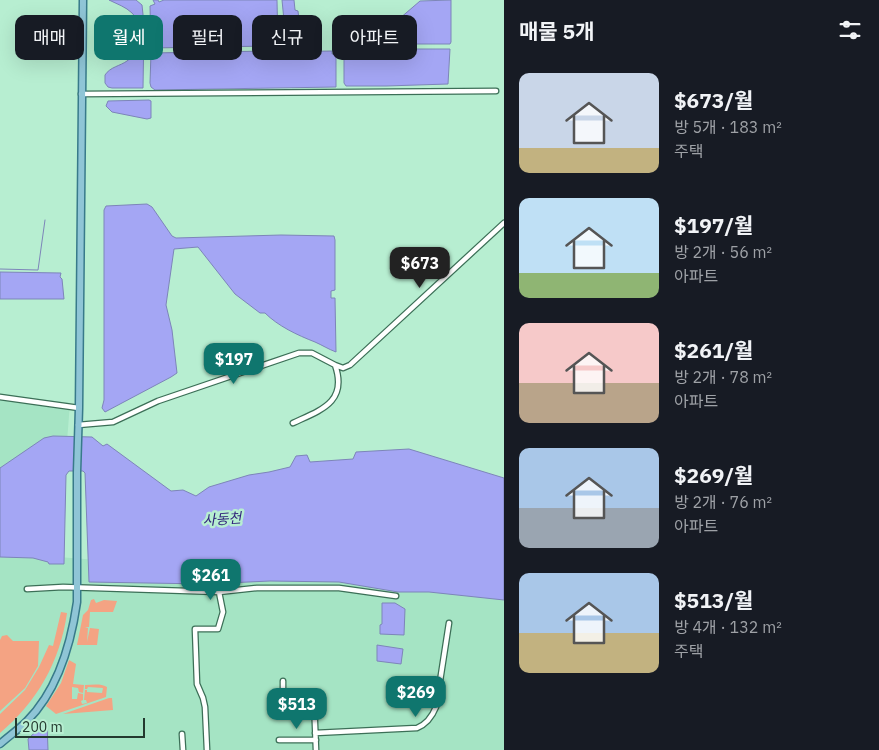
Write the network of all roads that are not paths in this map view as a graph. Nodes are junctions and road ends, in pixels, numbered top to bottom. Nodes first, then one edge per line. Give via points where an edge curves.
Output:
1 (83, 0) edge
2 (496, 91) dead end
3 (81, 94) junction
4 (504, 223) edge
5 (335, 365) junction
6 (0, 398) edge
7 (79, 408) junction
8 (293, 423) dead end
9 (78, 425) junction
10 (76, 588) junction
11 (27, 590) dead end
12 (219, 592) junction
13 (396, 596) dead end
14 (449, 623) dead end
15 (283, 681) dead end
16 (316, 733) junction
17 (182, 734) dead end
18 (279, 740) dead end
19 (316, 740) junction
20 (0, 744) edge
21 (183, 750) edge
22 (207, 750) edge
23 (316, 750) edge

1 - 3 main road
2 - 3 street
3 - 7 main road
4 - 5 street via 350,365 343,368
5 - 8 street via 338,385 331,402
5 - 9 street via 312,353 299,353 158,401 113,422
6 - 7 street
7 - 9 main road
9 - 10 main road
10 - 11 street
10 - 12 street
10 - 20 main road via 71,637 58,673 32,715
12 - 13 street via 258,588 339,588
12 - 22 street via 223,612 218,629 195,629 196,684 205,707
14 - 16 street via 436,708 423,726
15 - 16 street via 285,697 309,696 314,699
16 - 19 street
17 - 21 street
18 - 19 street
19 - 23 street

